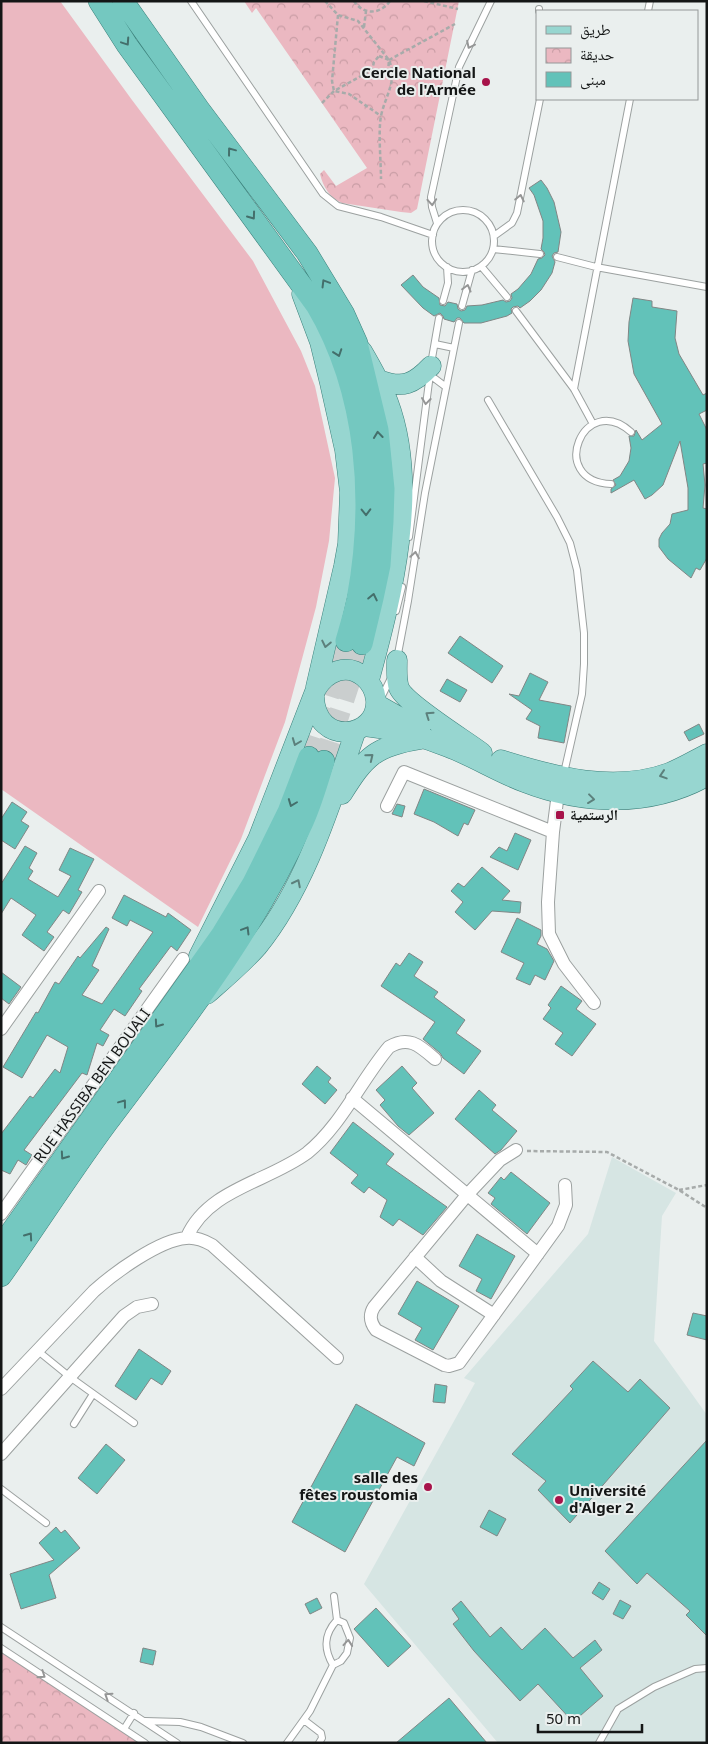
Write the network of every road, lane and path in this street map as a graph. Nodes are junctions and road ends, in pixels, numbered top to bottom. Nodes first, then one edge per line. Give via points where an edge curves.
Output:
1 (98, 1) edge
2 (123, 1) edge
3 (191, 1) edge
4 (325, 1) edge
5 (354, 1) edge
6 (390, 1) edge
7 (424, 1) edge
8 (491, 1) edge
9 (458, 9) dead end
10 (366, 11) junction
11 (338, 15) junction
12 (454, 24) dead end
13 (364, 27) junction
14 (389, 60) junction
15 (372, 70) junction
16 (334, 91) junction
17 (540, 100) edge
18 (630, 100) edge
19 (322, 103) dead end
20 (381, 116) junction
21 (381, 179) dead end
22 (438, 223) junction
23 (433, 235) junction
24 (494, 236) junction
25 (493, 249) junction
26 (540, 254) dead end
27 (556, 257) dead end
28 (481, 266) junction
29 (596, 266) junction
30 (447, 267) junction
31 (472, 270) junction
32 (294, 273) junction
33 (707, 286) edge
34 (507, 297) dead end
35 (443, 301) dead end
36 (462, 306) dead end
37 (516, 311) dead end
38 (439, 318) dead end
39 (459, 323) dead end
40 (357, 343) junction
41 (435, 344) junction
42 (454, 348) junction
43 (428, 372) junction
44 (379, 380) junction
45 (446, 387) junction
46 (574, 389) junction
47 (488, 400) dead end
48 (593, 424) junction
49 (632, 432) dead end
50 (611, 484) dead end
51 (408, 544) dead end
52 (404, 576) dead end
53 (395, 616) dead end
54 (391, 654) junction
55 (373, 692) junction
56 (315, 693) junction
57 (360, 728) junction
58 (423, 738) junction
59 (484, 754) junction
60 (707, 754) edge
61 (317, 759) tunnel mouth
62 (707, 776) edge
63 (561, 785) junction
64 (387, 806) dead end
65 (323, 826) junction
66 (553, 832) junction
67 (99, 891) dead end
68 (183, 959) dead end
69 (193, 992) junction
70 (594, 1003) dead end
71 (1, 1029) edge
72 (435, 1059) dead end
73 (352, 1098) junction
74 (516, 1150) joint
75 (565, 1185) dead end
76 (707, 1185) edge
77 (679, 1190) junction
78 (467, 1195) junction
79 (707, 1208) edge
80 (1, 1214) edge
81 (187, 1237) junction
82 (1, 1246) edge
83 (538, 1254) junction
84 (415, 1257) junction
85 (1, 1276) edge
86 (152, 1304) dead end
87 (494, 1314) junction
88 (38, 1351) junction
89 (336, 1358) dead end
90 (70, 1377) junction
91 (1, 1390) edge
92 (93, 1394) junction
93 (134, 1423) dead end
94 (74, 1424) dead end
95 (1, 1454) edge
96 (1, 1489) edge
97 (46, 1523) dead end
98 (334, 1596) dead end
99 (337, 1620) junction
100 (1, 1627) edge
101 (1, 1648) edge
102 (333, 1665) junction
103 (707, 1668) edge
104 (134, 1713) junction
105 (304, 1720) junction
106 (144, 1721) junction
107 (124, 1729) junction
108 (212, 1732) junction
109 (145, 1743) edge
110 (177, 1743) edge
111 (229, 1743) edge
112 (243, 1743) edge
113 (287, 1743) edge
114 (319, 1743) edge
115 (599, 1743) edge

1 -> 32 highway
40 -> 2 highway via 344,314 307,253
3 - 23 lane via 323,194 338,206
4 - 11 path
5 - 10 path
6 - 10 path via 383,9
7 - 9 path
8 -> 22 lane via 459,67 431,197
10 - 13 path
11 - 13 path via 358,21
11 - 16 path
12 - 14 path
13 - 14 path
14 - 15 path via 378,56
14 - 15 path via 388,72 380,75
14 - 20 path via 393,77
15 - 16 path
16 - 19 path
16 - 20 path via 349,94
24 -> 17 lane via 512,223 517,213
18 - 29 lane
20 - 21 path
22 - 23 lane
22 - 24 lane via 454,211 475,212 484,217
23 - 30 lane via 435,254
24 - 25 lane
25 - 26 lane
25 - 28 lane
27 - 29 lane
28 - 31 lane
28 - 34 lane
29 - 33 lane
29 - 46 lane
30 - 31 lane via 456,271
30 - 35 lane via 448,283
36 -> 31 lane
32 -> 40 highway via 326,322 354,402 360,430 365,464 366,523 354,642 374,598 380,565 384,489 378,430
32 -> 56 main road via 320,342 345,450 350,492 348,544
37 - 46 lane
38 - 41 lane
39 - 42 lane
40 - 44 main road
41 - 42 lane
41 - 43 lane
42 - 45 lane
43 - 44 main road via 404,385
43 - 45 lane
43 -> 51 lane
44 - 55 main road via 396,431 402,503 391,592
54 -> 45 lane via 408,601
46 - 48 lane
47 - 63 lane via 558,518 570,543 577,570 584,633 582,694
48 - 49 lane via 614,422
48 - 50 lane via 578,440 577,462 590,479 600,484
52 - 53 lane
54 - 55 lane
54 - 55 lane via 387,688
59 -> 54 main road via 403,694
55 - 56 main road via 360,674 340,670 322,680
55 - 57 main road via 370,720
55 - 59 main road via 400,719
56 - 57 main road via 314,706 322,723 338,732
56 -> 69 main road via 258,839 207,937
57 - 58 main road via 394,730
57 - 65 main road
58 - 63 main road via 522,781
65 -> 58 main road via 368,759 392,745
59 - 63 main road via 527,768
60 -> 63 main road via 649,779
61 - 69 highway
63 -> 62 main road via 597,799 640,799 681,789
63 - 66 street
64 - 66 street via 404,772
69 -> 65 main road via 235,970 257,946 283,908
66 - 70 street via 549,934 564,964
67 - 71 street
68 - 80 street, RUE HASSIBA BEN BOUALI
69 -> 82 highway
85 -> 69 highway
72 - 73 street via 415,1044 395,1044
73 - 78 street
73 - 81 street via 325,1136 312,1148 298,1159 210,1206 195,1222
74 - 77 path via 607,1152
74 - 78 street via 500,1160
75 - 83 street via 563,1216
76 - 77 path
77 - 79 path
78 - 83 street
78 - 84 street
81 - 88 street via 152,1250 120,1270 94,1291
81 - 89 street via 212,1245
83 - 87 street
84 - 87 street via 441,1281
84 - 87 street via 372,1311 371,1321 376,1330 444,1365 454,1366
86 - 90 street via 137,1307 124,1316
88 - 90 lane
88 - 91 street
90 - 92 lane
90 - 95 street
92 - 93 lane
92 - 94 lane
96 - 97 lane
98 - 99 lane
99 - 102 lane via 326,1635 328,1657
102 -> 99 lane via 341,1661 350,1645 344,1623
104 -> 100 lane
101 -> 107 lane
102 - 105 lane
103 - 115 lane via 695,1669 654,1686 618,1709
104 - 106 lane
104 - 107 lane
105 - 113 lane
105 - 114 lane via 321,1733
106 - 108 lane via 180,1722
106 - 110 lane
107 - 109 lane
108 - 111 lane
108 - 112 lane

